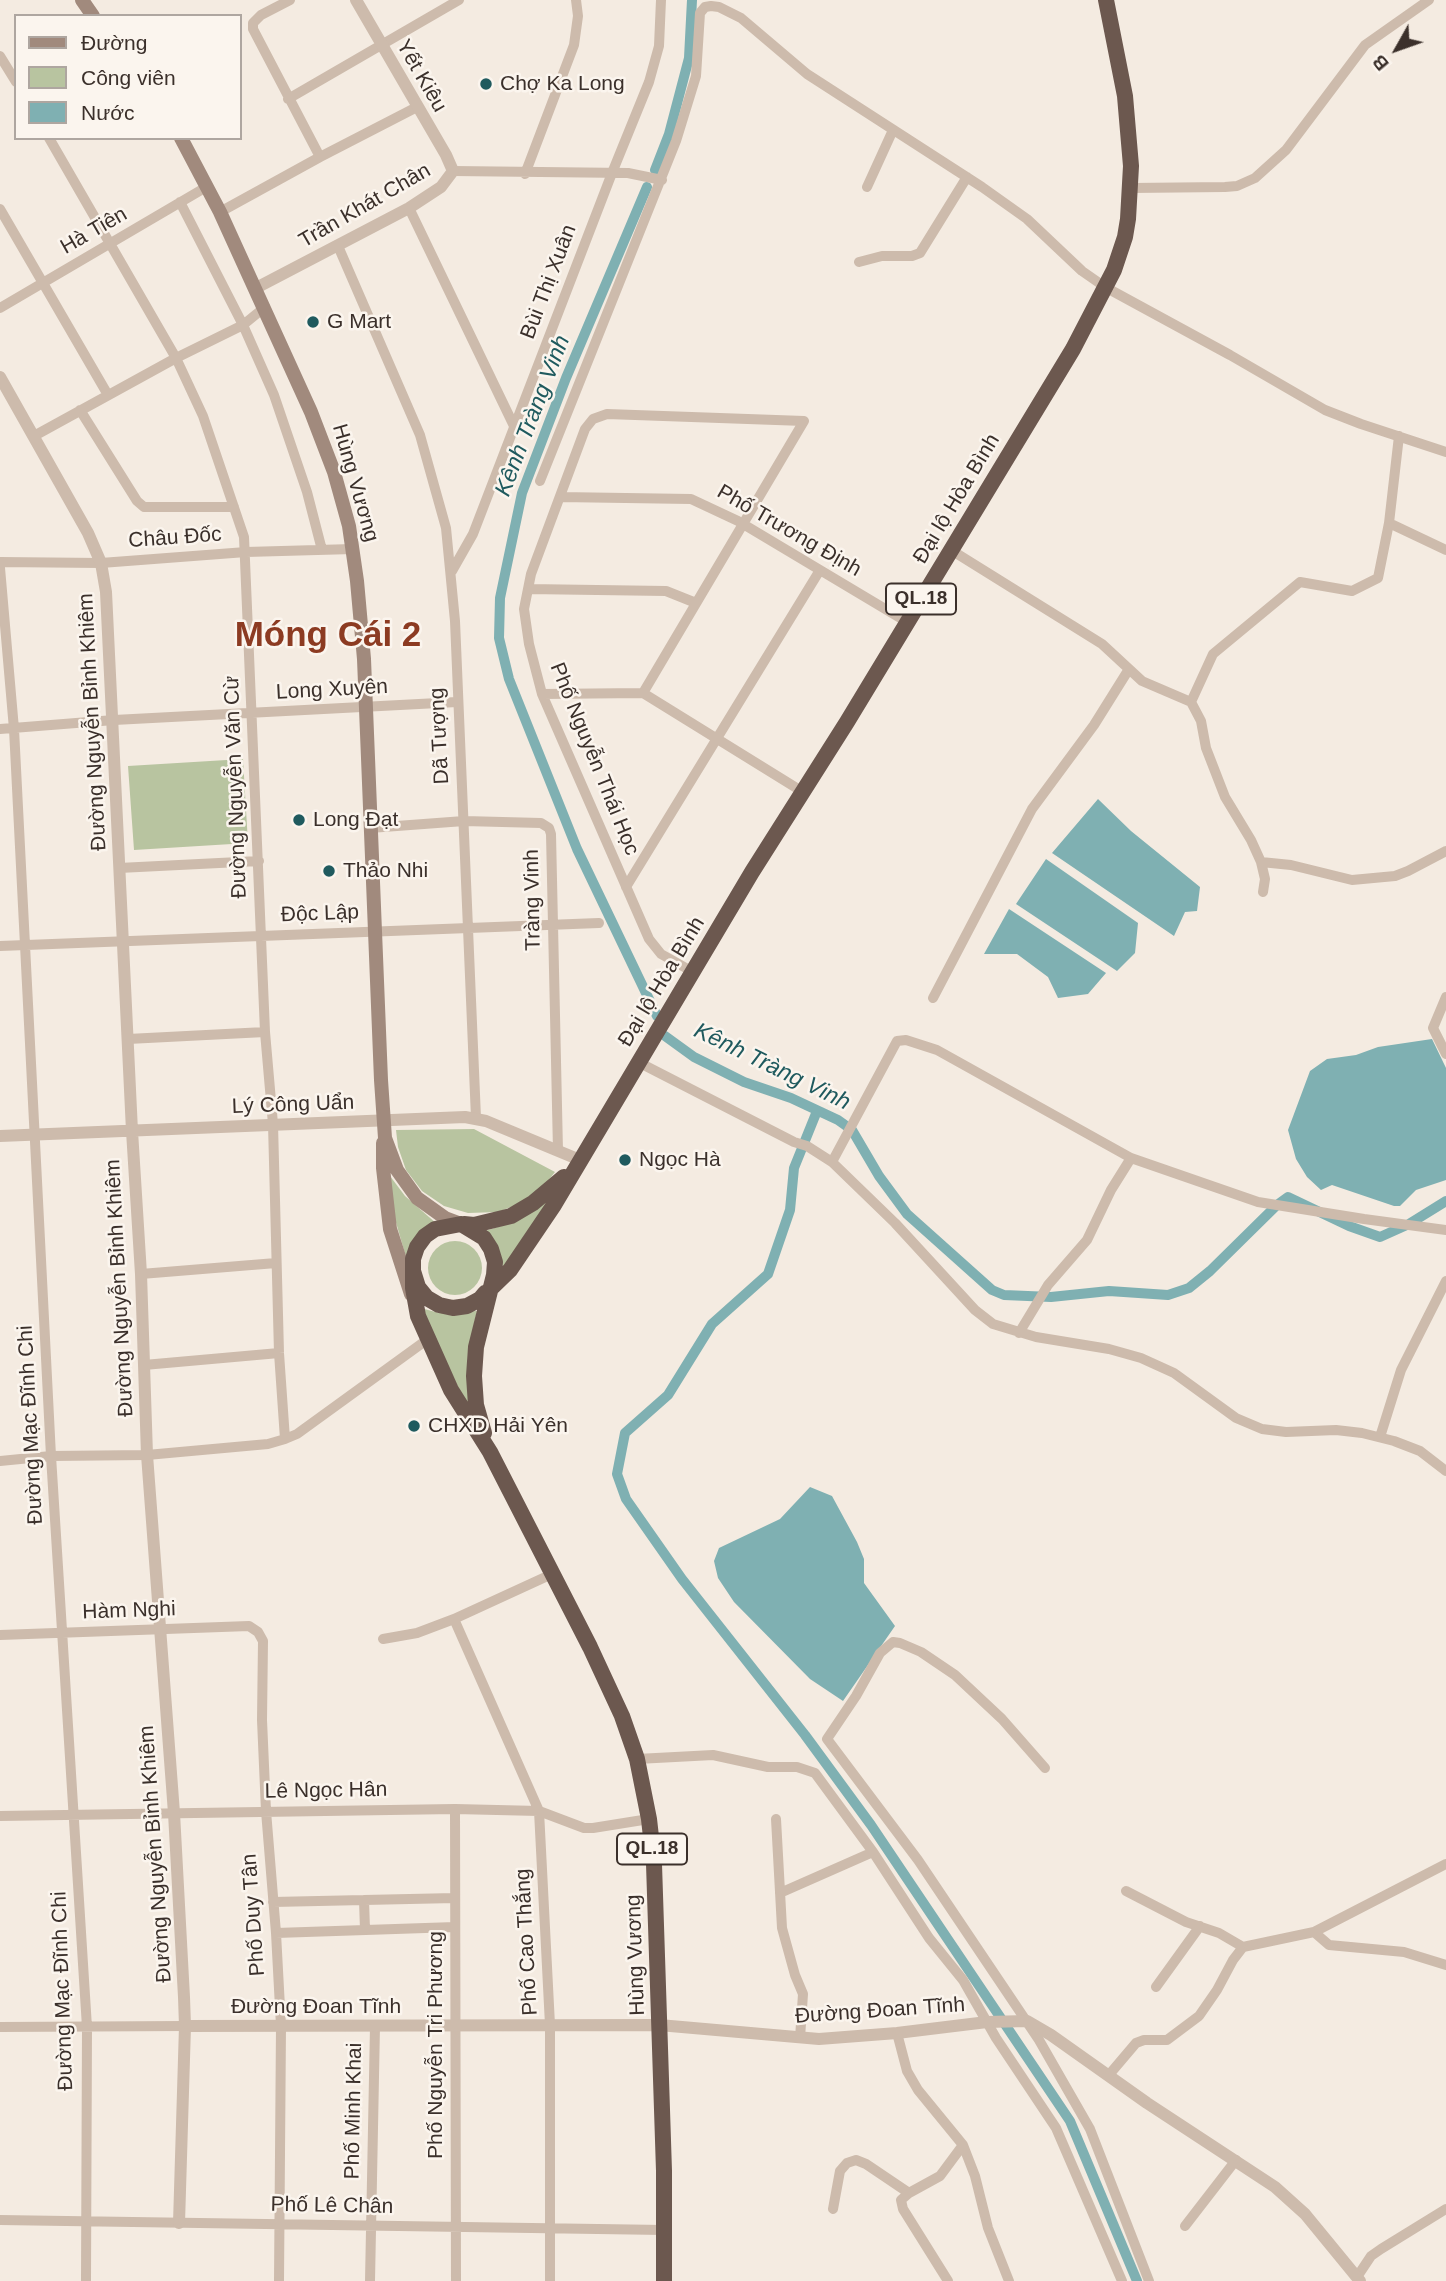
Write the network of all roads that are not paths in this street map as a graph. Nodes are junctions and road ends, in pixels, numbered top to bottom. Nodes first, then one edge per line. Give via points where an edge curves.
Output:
1 (290, 0) edge
2 (356, 0) edge
3 (459, 0) edge
4 (576, 0) edge
5 (661, 0) edge
6 (1106, 0) edge
7 (1429, 0) edge
8 (381, 44) junction
9 (0, 56) edge
10 (14, 79) edge
11 (288, 99) junction
12 (417, 107) junction
13 (893, 130) junction
14 (50, 140) edge
15 (182, 140) edge
16 (320, 157) junction
17 (453, 172) junction
18 (612, 173) junction
19 (525, 174) junction
20 (967, 177) junction
21 (662, 180) junction
22 (208, 187) junction
23 (867, 187) dead end
24 (1131, 188) junction
25 (180, 202) junction
26 (409, 208) junction
27 (0, 209) edge
28 (220, 212) junction
29 (111, 244) junction
30 (338, 246) junction
31 (859, 262) dead end
32 (43, 283) junction
33 (1105, 287) junction
34 (256, 288) junction
35 (264, 307) junction
36 (0, 308) edge
37 (243, 325) junction
38 (176, 358) junction
39 (0, 377) edge
40 (108, 395) junction
41 (80, 410) junction
42 (514, 426) junction
43 (34, 436) junction
44 (1399, 436) junction
45 (1446, 452) edge
46 (540, 481) dead end
47 (560, 496) junction
48 (234, 507) junction
49 (1389, 523) junction
50 (743, 524) junction
51 (354, 549) junction
52 (322, 550) junction
53 (951, 550) junction
54 (1446, 550) edge
55 (246, 552) junction
56 (0, 562) edge
57 (101, 563) junction
58 (0, 568) edge
59 (820, 570) junction
60 (452, 571) junction
61 (528, 589) junction
62 (696, 603) junction
63 (907, 622) junction
64 (1129, 669) junction
65 (643, 693) junction
66 (542, 694) junction
67 (457, 702) junction
68 (1191, 702) junction
69 (366, 708) junction
70 (252, 713) junction
71 (114, 720) junction
72 (0, 729) edge
73 (14, 729) junction
74 (718, 739) junction
75 (803, 792) junction
76 (464, 821) junction
77 (370, 828) junction
78 (1446, 851) edge
79 (259, 861) junction
80 (1261, 862) junction
81 (120, 868) junction
82 (626, 887) junction
83 (1263, 892) dead end
84 (599, 923) dead end
85 (553, 925) junction
86 (468, 928) junction
87 (376, 931) junction
88 (262, 935) junction
89 (123, 941) junction
90 (25, 944) junction
91 (0, 946) edge
92 (693, 972) junction
93 (1446, 997) edge
94 (933, 998) dead end
95 (265, 1032) junction
96 (128, 1039) junction
97 (1446, 1054) edge
98 (638, 1062) junction
99 (476, 1118) junction
100 (383, 1121) junction
101 (274, 1124) junction
102 (132, 1131) junction
103 (35, 1134) junction
104 (0, 1136) edge
105 (558, 1152) junction
106 (1131, 1158) junction
107 (580, 1160) junction
108 (832, 1161) junction
109 (460, 1224) junction
110 (1445, 1230) edge
111 (393, 1243) junction
112 (276, 1263) junction
113 (141, 1274) junction
114 (415, 1279) junction
115 (1446, 1281) edge
116 (494, 1284) junction
117 (418, 1316) junction
118 (1019, 1333) junction
119 (478, 1334) junction
120 (428, 1339) junction
121 (279, 1353) junction
122 (144, 1365) junction
123 (1380, 1437) junction
124 (285, 1439) junction
125 (490, 1452) junction
126 (147, 1455) junction
127 (51, 1456) junction
128 (0, 1461) edge
129 (1446, 1471) edge
130 (552, 1574) junction
131 (454, 1619) junction
132 (160, 1629) junction
133 (258, 1632) joint
134 (62, 1633) junction
135 (0, 1636) edge
136 (383, 1639) dead end
137 (637, 1759) junction
138 (1045, 1768) dead end
139 (455, 1809) junction
140 (266, 1811) junction
141 (539, 1811) junction
142 (174, 1813) junction
143 (74, 1814) junction
144 (0, 1816) edge
145 (649, 1819) junction
146 (776, 1819) dead end
147 (873, 1852) junction
148 (1446, 1864) edge
149 (1126, 1891) dead end
150 (780, 1893) junction
151 (455, 1898) junction
152 (364, 1900) junction
153 (274, 1902) junction
154 (1200, 1926) junction
155 (455, 1927) junction
156 (365, 1930) junction
157 (1314, 1932) junction
158 (276, 1933) junction
159 (1243, 1947) junction
160 (1446, 1965) edge
161 (1156, 1987) dead end
162 (1022, 2021) junction
163 (991, 2022) junction
164 (550, 2025) junction
165 (659, 2025) junction
166 (185, 2026) junction
167 (281, 2026) junction
168 (375, 2026) junction
169 (455, 2026) junction
170 (0, 2027) edge
171 (87, 2027) junction
172 (897, 2033) junction
173 (800, 2038) junction
174 (1108, 2076) junction
175 (963, 2145) junction
176 (1236, 2160) junction
177 (909, 2193) junction
178 (833, 2209) dead end
179 (1446, 2209) edge
180 (0, 2220) edge
181 (86, 2221) junction
182 (179, 2223) junction
183 (279, 2224) junction
184 (371, 2226) junction
185 (1185, 2226) dead end
186 (456, 2227) junction
187 (551, 2229) junction
188 (664, 2230) junction
189 (1358, 2279) edge
190 (86, 2281) edge
191 (279, 2281) edge
192 (370, 2281) edge
193 (456, 2281) edge
194 (550, 2281) edge
195 (664, 2281) edge
196 (948, 2281) edge
197 (1009, 2281) edge
198 (1122, 2281) edge
199 (1149, 2281) edge

1 - 11 street via 253,23
2 - 8 street, Yết Kiêu
3 - 8 street
4 - 19 street via 574,45
5 - 18 street, Bùi Thị Xuân via 659,46 649,82
6 - 24 highway, Đại lộ Hòa Bình / QL.18 via 1125,96
7 - 24 street via 1365,45 1286,150 1255,178 1225,187
8 - 11 street
8 - 12 street, Yết Kiêu
9 - 10 street
11 - 16 street
12 - 16 street
12 - 17 street, Yết Kiêu
13 - 20 street
13 - 21 street via 807,74 741,18 719,7 705,7 700,13 696,76
13 - 23 street
14 - 29 street, Đường Nguyễn Văn Cừ
15 - 22 main road, Hùng Vương
16 - 28 street
17 - 19 street, Trần Khát Chân
17 - 26 street, Trần Khát Chân via 441,187
18 - 19 street, Trần Khát Chân
18 - 21 street, Trần Khát Chân
18 - 42 street, Bùi Thị Xuân
20 - 31 street via 920,253
20 - 33 street via 1027,219
21 - 46 street
22 - 25 street, Hà Tiên
22 - 28 main road, Hùng Vương
24 - 33 highway, Đại lộ Hòa Bình / QL.18 via 1125,237
25 - 29 street, Hà Tiên
25 - 37 street
26 - 30 street, Trần Khát Chân
26 - 42 street
27 - 32 street
28 - 34 main road, Hùng Vương
29 - 32 street, Hà Tiên
29 - 38 street, Đường Nguyễn Văn Cừ
30 - 34 street, Trần Khát Chân
30 - 60 street, Dã Tượng via 420,435 441,503
32 - 36 street, Hà Tiên
32 - 40 street
33 - 44 street via 1325,410
33 - 53 highway, Đại lộ Hòa Bình / QL.18 via 1073,349
34 - 35 main road, Hùng Vương
35 - 37 street
35 - 51 main road, Hùng Vương via 323,442
37 - 38 street
37 - 52 street via 274,395
38 - 40 street
38 - 48 street, Đường Nguyễn Văn Cừ via 203,416
39 - 43 street, Đường Nguyễn Bỉnh Khiêm
40 - 41 street
41 - 43 street
41 - 48 street via 144,507
42 - 60 street, Bùi Thị Xuân via 473,534
43 - 57 street, Đường Nguyễn Bỉnh Khiêm
44 - 45 street
44 - 49 street
47 - 50 street, Phố Trương Định via 691,499
47 - 50 street, Phố Nguyễn Thái Học via 585,429 593,419 607,414 804,421
47 - 61 street, Phố Nguyễn Thái Học
48 - 55 street, Đường Nguyễn Văn Cừ
49 - 54 street
49 - 68 street via 1378,578 1353,591 1300,582 1213,654
50 - 59 street, Phố Trương Định
50 - 62 street
51 - 52 street, Châu Đốc
51 - 69 main road, Hùng Vương
52 - 55 street, Châu Đốc
53 - 63 highway, Đại lộ Hòa Bình / QL.18
53 - 64 street via 1102,644
55 - 57 street, Châu Đốc
55 - 70 street, Đường Nguyễn Văn Cừ
56 - 57 street, Châu Đốc
57 - 71 street, Đường Nguyễn Bỉnh Khiêm
58 - 73 street, Đường Mạc Đĩnh Chi
59 - 63 street, Phố Trương Định
59 - 74 street
60 - 67 street, Dã Tượng
61 - 62 street via 666,591
61 - 66 street, Phố Nguyễn Thái Học via 524,609 528,644
62 - 65 street
63 - 75 highway, Đại lộ Hòa Bình / QL.18
64 - 68 street via 1142,681
64 - 94 street via 1032,810
65 - 66 street
65 - 74 street
66 - 82 street, Phố Nguyễn Thái Học
67 - 69 street, Long Xuyên
67 - 76 street, Dã Tượng
68 - 80 street via 1225,797
69 - 70 street, Long Xuyên
69 - 77 main road, Hùng Vương
70 - 71 street, Long Xuyên
70 - 79 street, Đường Nguyễn Văn Cừ
71 - 73 street, Long Xuyên
71 - 81 street, Đường Nguyễn Bỉnh Khiêm
72 - 73 street, Long Xuyên
73 - 90 street, Đường Mạc Đĩnh Chi
74 - 75 street
74 - 82 street
75 - 92 highway, Đại lộ Hòa Bình / QL.18
76 - 77 street, Tràng Vinh
76 - 85 street, Tràng Vinh via 541,823 549,828
76 - 86 street, Dã Tượng
77 - 87 main road, Hùng Vương
78 - 80 street via 1395,876 1352,880
79 - 81 street
79 - 88 street, Đường Nguyễn Văn Cừ
80 - 83 street
81 - 89 street, Đường Nguyễn Bỉnh Khiêm
82 - 92 street, Phố Nguyễn Thái Học via 649,939 661,954
84 - 85 street, Độc Lập
85 - 86 street, Độc Lập
85 - 105 street, Tràng Vinh
86 - 87 street, Độc Lập
86 - 99 street, Dã Tượng
87 - 88 street, Độc Lập
87 - 100 main road, Hùng Vương
88 - 89 street, Độc Lập
88 - 95 street, Đường Nguyễn Văn Cừ
89 - 90 street, Độc Lập
89 - 96 street, Đường Nguyễn Bỉnh Khiêm
90 - 91 street, Độc Lập
90 - 103 street, Đường Mạc Đĩnh Chi
92 - 98 highway, Đại lộ Hòa Bình / QL.18
93 - 97 street via 1433,1028
95 - 96 street
95 - 101 street, Đường Nguyễn Văn Cừ
96 - 102 street, Đường Nguyễn Bỉnh Khiêm
98 - 107 highway, Đại lộ Hòa Bình / QL.18
98 - 108 street
99 - 100 street, Lý Công Uẩn
99 - 105 street, Lý Công Uẩn
100 - 101 street, Lý Công Uẩn
100 - 109 main road via 390,1154 406,1185 430,1209
100 - 111 main road via 383,1168
101 - 102 street, Lý Công Uẩn
101 - 112 street, Đường Nguyễn Văn Cừ
102 - 103 street, Lý Công Uẩn
102 - 113 street, Đường Nguyễn Bỉnh Khiêm
103 - 104 street, Lý Công Uẩn
103 - 127 street, Đường Mạc Đĩnh Chi
105 - 107 street, Lý Công Uẩn
106 - 108 street via 937,1050 906,1040 897,1041
106 - 110 street via 1258,1202
106 - 118 street via 1087,1240 1048,1285
107 - 109 highway via 546,1194 522,1210 499,1220
107 - 116 highway via 554,1205
108 - 118 street via 984,1319
109 - 114 highway via 425,1236 413,1258
109 - 116 highway via 484,1238 491,1249
111 - 114 main road
111 - 117 main road
112 - 113 street
112 - 121 street, Đường Nguyễn Văn Cừ
113 - 122 street, Đường Nguyễn Bỉnh Khiêm
114 - 116 highway via 439,1305 460,1307
114 - 117 highway
115 - 123 street via 1401,1370
116 - 119 highway
116 - 119 highway
117 - 120 highway
118 - 123 street via 1141,1358 1174,1373 1236,1418 1262,1429 1349,1431
119 - 125 highway via 474,1390
120 - 124 street
120 - 125 highway via 459,1404
121 - 122 street
121 - 124 street, Đường Nguyễn Văn Cừ
122 - 126 street, Đường Nguyễn Bỉnh Khiêm
123 - 129 street via 1420,1451
124 - 126 street
125 - 130 highway, Hùng Vương / QL.18
126 - 127 street
126 - 132 street, Đường Nguyễn Bỉnh Khiêm
127 - 128 street
127 - 134 street, Đường Mạc Đĩnh Chi
130 - 131 street
130 - 137 highway, Hùng Vương / QL.18 via 613,1696
131 - 136 street via 418,1633
131 - 141 street, Phố Cao Thắng
132 - 133 street, Hàm Nghi via 249,1626
132 - 134 street, Hàm Nghi
132 - 142 street, Đường Nguyễn Bỉnh Khiêm
133 - 140 street, Phố Duy Tân via 263,1641
134 - 135 street, Hàm Nghi
134 - 143 street, Đường Mạc Đĩnh Chi
137 - 145 highway, Hùng Vương / QL.18
137 - 147 street via 713,1755 768,1767 805,1769 815,1773
138 - 162 street via 955,1675 921,1652 893,1642 880,1653 827,1739 918,1860
139 - 140 street, Lê Ngọc Hân
139 - 141 street, Lê Ngọc Hân
139 - 151 street, Phố Nguyễn Tri Phương
140 - 142 street, Lê Ngọc Hân
140 - 153 street, Phố Duy Tân
141 - 145 street, Lê Ngọc Hân via 584,1828
141 - 164 street, Phố Cao Thắng
142 - 143 street, Lê Ngọc Hân
142 - 166 street, Đường Nguyễn Bỉnh Khiêm
143 - 144 street, Lê Ngọc Hân
143 - 171 street, Đường Mạc Đĩnh Chi
145 - 165 highway, Hùng Vương / QL.18
146 - 150 street
147 - 150 street
147 - 163 street
148 - 157 street
149 - 154 street
150 - 173 street via 784,1941 803,1994
151 - 152 street
151 - 155 street, Phố Nguyễn Tri Phương
152 - 153 street
152 - 156 street
153 - 158 street, Phố Duy Tân
154 - 159 street
154 - 161 street
155 - 156 street
155 - 169 street, Phố Nguyễn Tri Phương
156 - 158 street
157 - 159 street
157 - 160 street via 1329,1945 1404,1952
158 - 167 street, Phố Duy Tân
159 - 174 street via 1193,2022 1167,2040 1140,2040
162 - 163 street, Đường Đoan Tĩnh
162 - 174 street via 1051,2035
162 - 199 street via 1086,2120
163 - 172 street, Đường Đoan Tĩnh
163 - 198 street via 1056,2128
164 - 165 street, Đường Đoan Tĩnh
164 - 169 street, Đường Đoan Tĩnh
164 - 187 street, Phố Cao Thắng
165 - 173 street, Đường Đoan Tĩnh
165 - 188 highway, Hùng Vương / QL.18
166 - 167 street, Đường Đoan Tĩnh
166 - 171 street
166 - 182 street, Đường Nguyễn Bỉnh Khiêm
167 - 168 street, Đường Đoan Tĩnh
167 - 183 street, Phố Duy Tân
168 - 169 street, Đường Đoan Tĩnh
168 - 184 street, Phố Minh Khai
169 - 186 street, Phố Nguyễn Tri Phương
170 - 171 street
171 - 181 street, Đường Mạc Đĩnh Chi
172 - 173 street, Đường Đoan Tĩnh
172 - 175 street via 907,2071 918,2091
174 - 176 street
175 - 177 street via 940,2176
175 - 197 street
176 - 185 street
176 - 189 street via 1290,2200
177 - 178 street via 856,2160 840,2171
177 - 196 street via 901,2200 903,2210
179 - 189 street via 1371,2256
180 - 181 street, Phố Lê Chân
181 - 182 street, Phố Lê Chân
181 - 190 street, Đường Mạc Đĩnh Chi
182 - 183 street, Phố Lê Chân
183 - 184 street, Phố Lê Chân
183 - 191 street, Phố Duy Tân
184 - 186 street, Phố Lê Chân
184 - 192 street, Phố Minh Khai
186 - 187 street, Phố Lê Chân
186 - 193 street, Phố Nguyễn Tri Phương
187 - 188 street, Phố Lê Chân
187 - 194 street, Phố Cao Thắng
188 - 195 highway, Hùng Vương / QL.18

